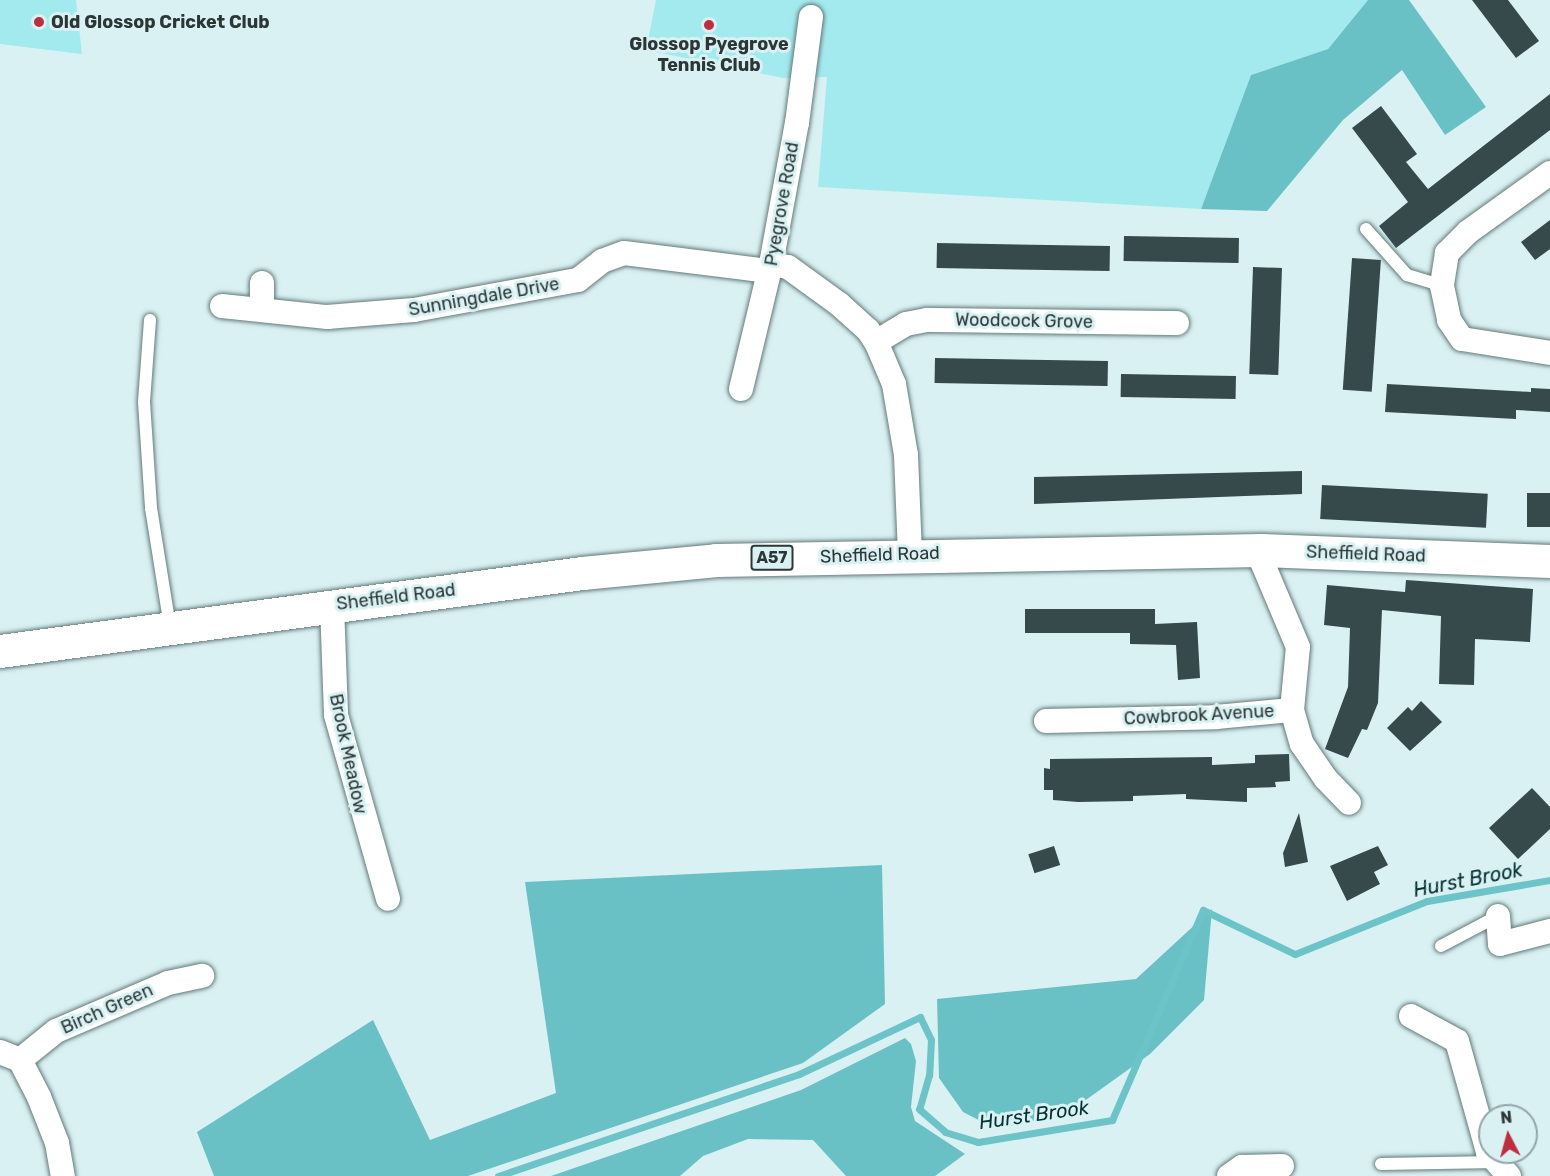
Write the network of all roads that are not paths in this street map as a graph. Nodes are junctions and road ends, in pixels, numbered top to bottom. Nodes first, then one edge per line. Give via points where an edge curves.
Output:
1 (811, 17) dead end
2 (1550, 173) edge
3 (1366, 229) dead end
4 (770, 267) junction
5 (262, 283) dead end
6 (1442, 286) junction
7 (222, 306) dead end
8 (262, 309) junction
9 (150, 320) dead end
10 (1177, 323) dead end
11 (876, 342) junction
12 (1550, 353) edge
13 (741, 389) dead end
14 (1261, 550) junction
15 (910, 554) junction
16 (1550, 561) edge
17 (332, 605) junction
18 (171, 627) junction
19 (0, 651) edge
20 (1292, 710) junction
21 (1046, 721) dead end
22 (1349, 803) dead end
23 (388, 899) dead end
24 (1498, 916) joint
25 (1550, 931) edge
26 (1441, 946) dead end
27 (202, 976) dead end
28 (1411, 1016) dead end
29 (10, 1056) edge
30 (1381, 1164) dead end
31 (1282, 1167) dead end
32 (1502, 1169) edge
33 (63, 1176) edge
34 (1229, 1176) edge

1 - 4 street, Pyegrove Road via 797,123
2 - 6 street via 1468,232 1447,252
3 - 6 lane via 1401,270 1420,281
4 - 8 street, Sunningdale Drive via 624,253 602,261 578,280 495,293 454,304 327,317
4 - 11 street via 788,267 839,304
4 - 13 street, Pyegrove Road
5 - 8 street
6 - 12 street via 1449,320 1462,339
7 - 8 street, Sunningdale Drive
9 - 18 lane via 144,402 151,508
10 - 11 street, Woodcock Grove via 927,320 906,324
11 - 15 street via 894,384 906,455
14 - 15 main road, Sheffield Road / A57
14 - 16 main road, Sheffield Road / A57
14 - 20 street, Cowbrook Avenue via 1266,572 1298,647
15 - 17 main road, Sheffield Road / A57 via 654,564
17 - 18 main road, Sheffield Road / A57
17 - 23 street, Brook Meadow via 336,715
18 - 19 main road, Sheffield Road / A57
20 - 21 street, Cowbrook Avenue via 1216,717
20 - 22 street via 1308,754
24 - 25 street via 1500,944
24 - 26 lane
27 - 29 street, Birch Green via 168,982 56,1031
28 - 32 street via 1457,1041 1488,1152
29 - 33 street via 57,1143
30 - 32 lane
31 - 34 street via 1242,1167

